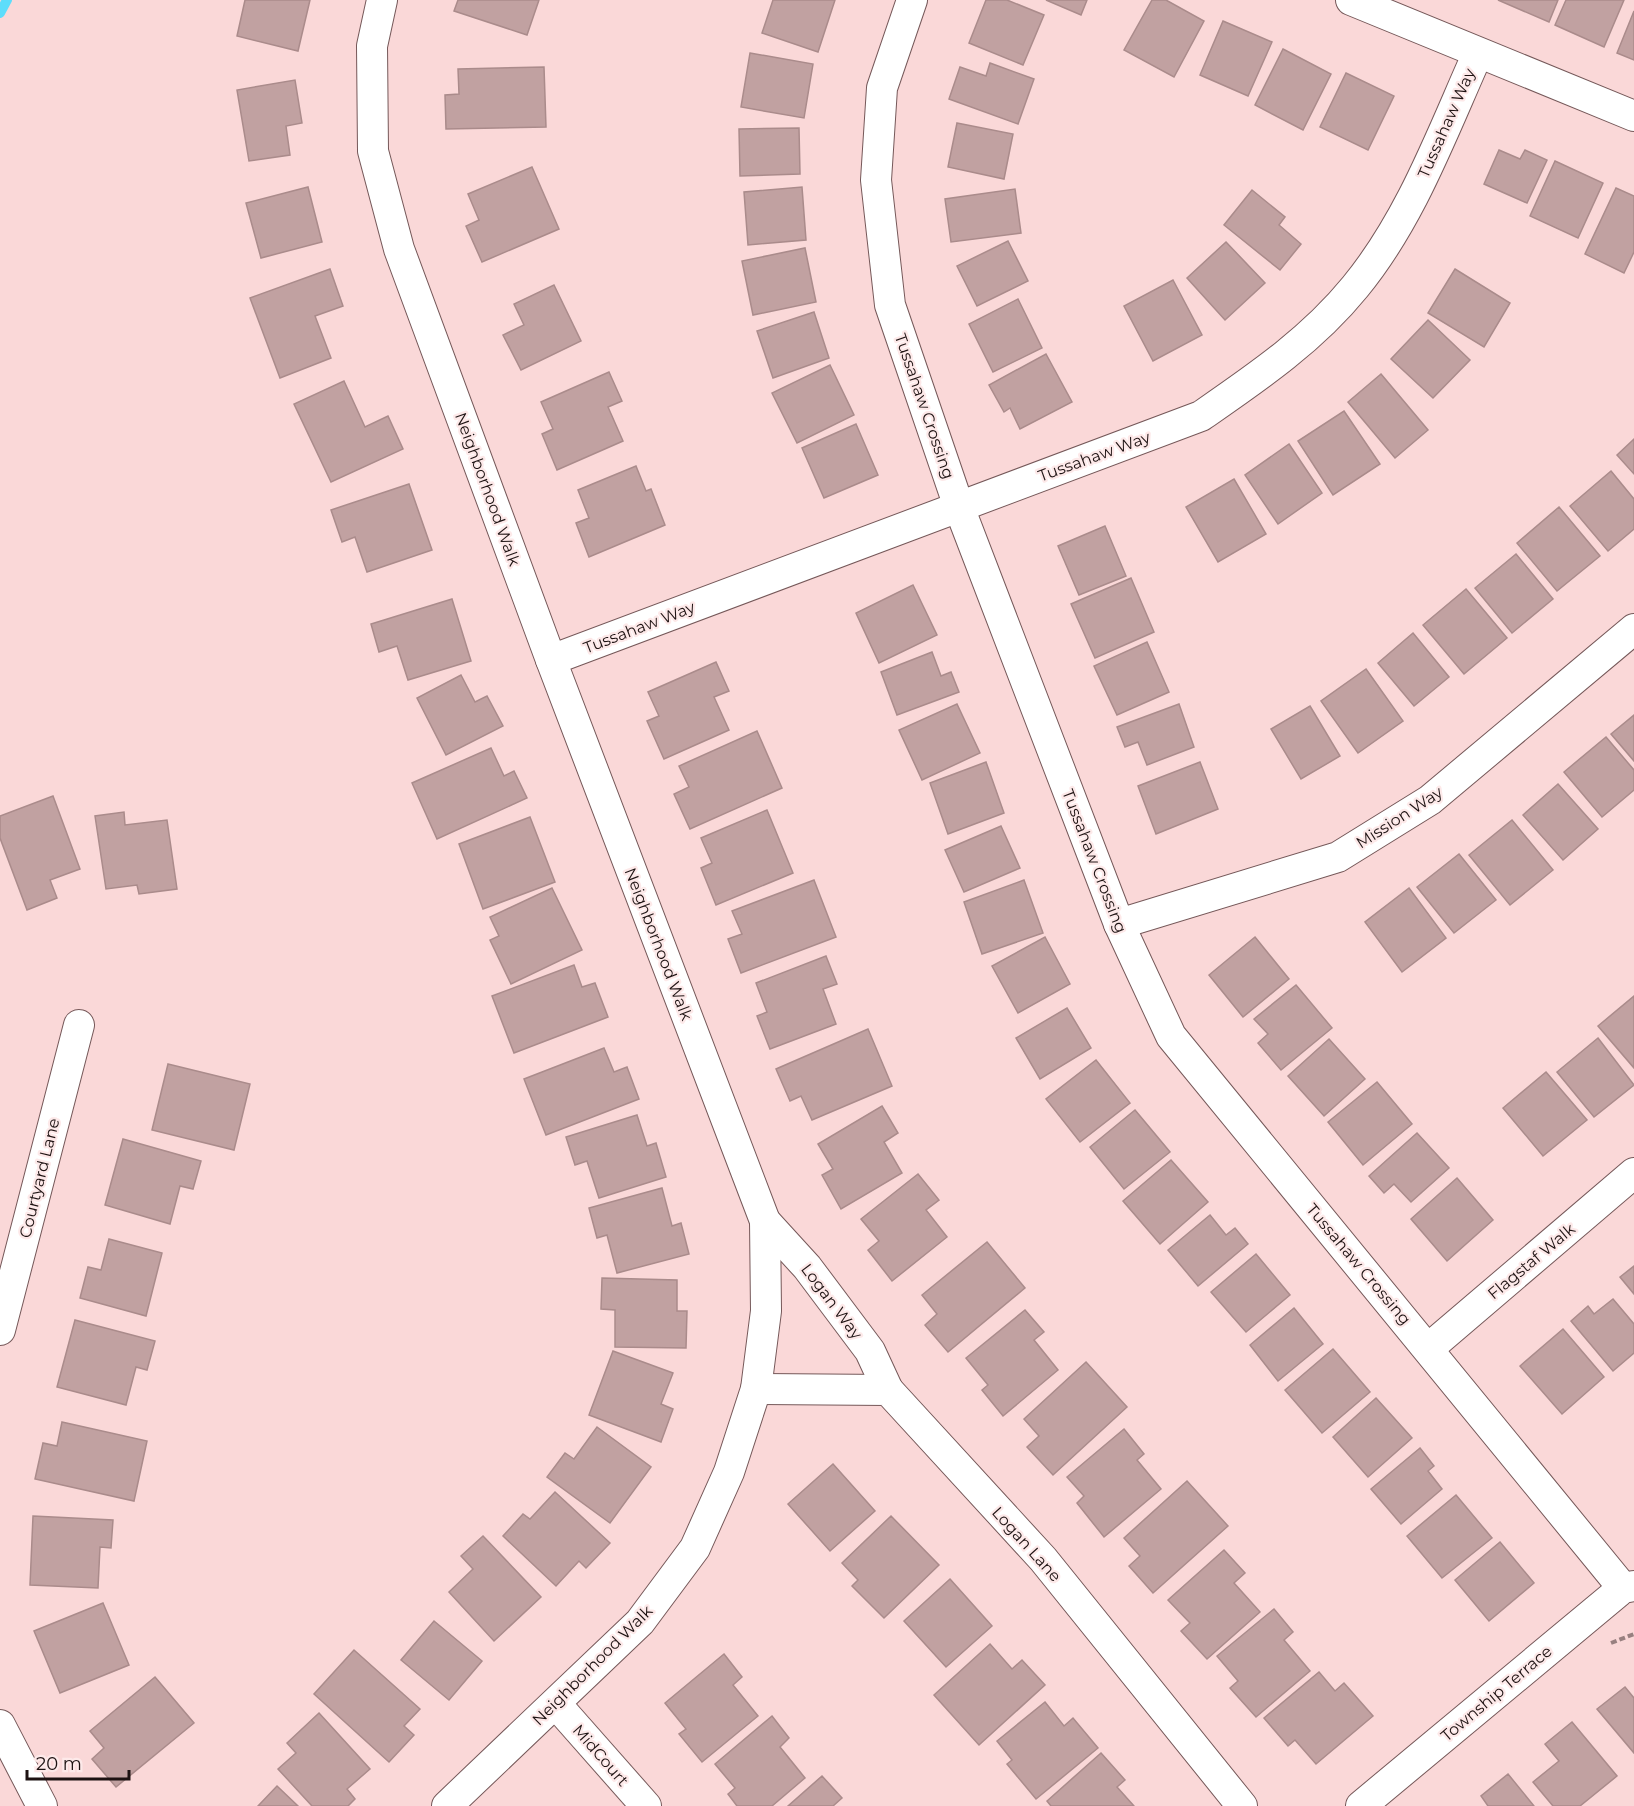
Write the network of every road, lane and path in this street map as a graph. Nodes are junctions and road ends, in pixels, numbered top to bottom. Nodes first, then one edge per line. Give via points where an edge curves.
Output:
1 (382, 0) edge
2 (912, 0) edge
3 (1351, 0) edge
4 (1478, 53) junction
5 (1634, 116) edge
6 (959, 507) junction
7 (1634, 629) edge
8 (551, 660) junction
9 (1119, 924) junction
10 (79, 1025) dead end
11 (1634, 1173) edge
12 (765, 1221) junction
13 (0, 1330) edge
14 (1429, 1348) junction
15 (756, 1389) junction
16 (888, 1390) junction
17 (1629, 1587) edge
18 (556, 1704) junction
19 (0, 1725) edge
20 (42, 1806) edge
21 (447, 1806) edge
22 (646, 1806) edge
23 (1242, 1806) edge
24 (1361, 1806) edge

1 - 8 street, Neighborhood Walk via 372,46 374,151 399,249
2 - 6 street, Tussahaw Crossing via 882,88 876,180 890,305
3 - 4 street
4 - 5 street
4 - 6 street, Tussahaw Way via 1397,228 1354,288 1312,332 1265,372 1201,416
6 - 8 street, Tussahaw Way
6 - 9 street, Tussahaw Crossing
7 - 9 street, Mission Way via 1430,800 1338,857
8 - 12 street, Neighborhood Walk
9 - 14 street, Tussahaw Crossing via 1171,1036
10 - 13 street, Courtyard Lane
11 - 14 street, Flagstaf Walk
12 - 15 street, Neighborhood Walk via 766,1311
12 - 16 street, Logan Way via 807,1267 870,1351
14 - 17 street, Tussahaw Crossing
15 - 16 street
15 - 18 street, Neighborhood Walk via 729,1472 695,1548 639,1622
16 - 23 street, Logan Lane via 1042,1558
17 - 24 street, Township Terrace
18 - 21 street, Neighborhood Walk
18 - 22 street, MidCourt
19 - 20 street

